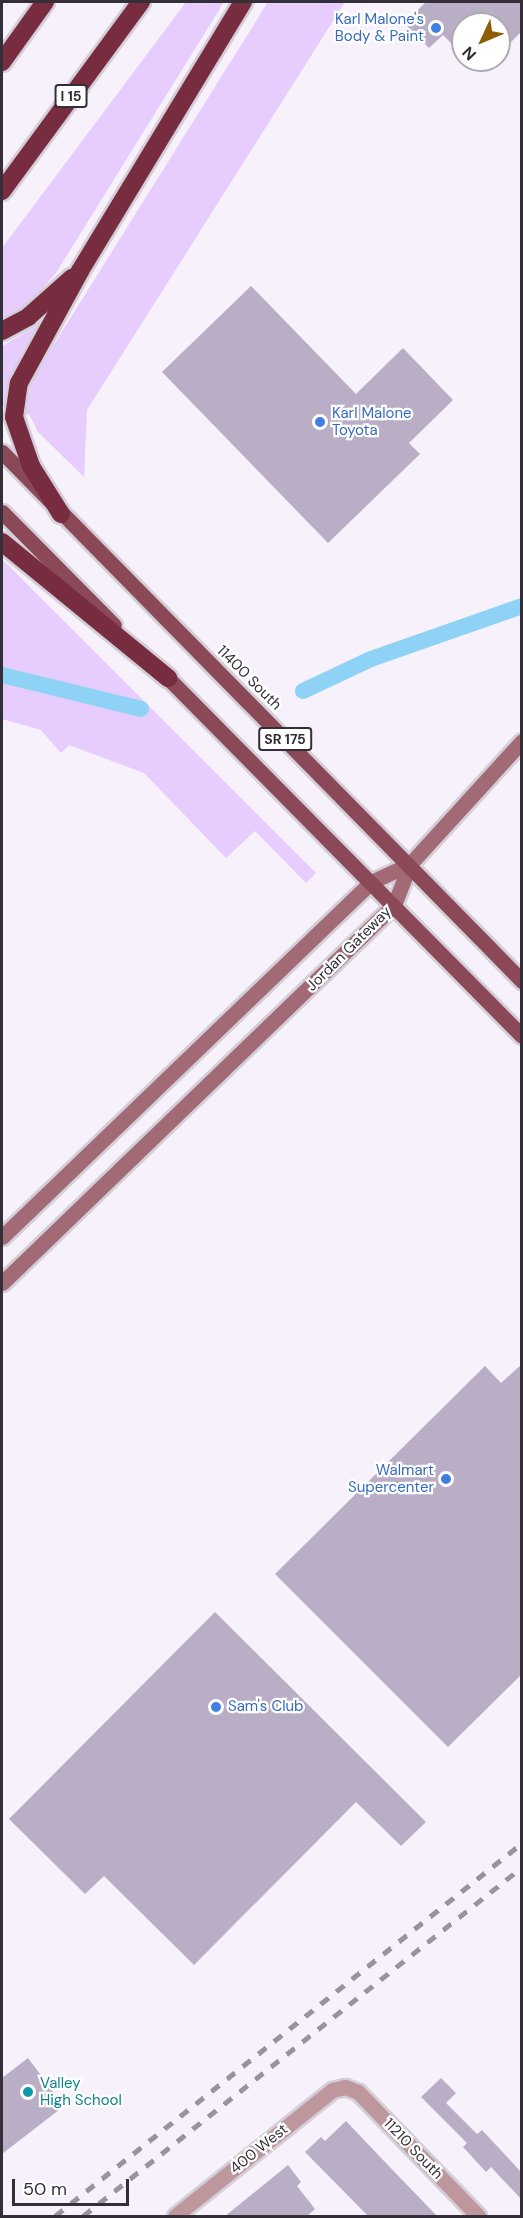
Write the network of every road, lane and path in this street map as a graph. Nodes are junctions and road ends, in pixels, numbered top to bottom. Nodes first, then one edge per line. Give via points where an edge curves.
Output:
1 (45, 2) edge
2 (141, 2) edge
3 (243, 2) edge
4 (2, 62) edge
5 (2, 190) edge
6 (80, 271) junction
7 (2, 331) edge
8 (2, 452) edge
9 (2, 512) edge
10 (61, 514) junction
11 (2, 542) edge
12 (168, 678) junction
13 (522, 741) edge
14 (410, 864) junction
15 (371, 882) junction
16 (394, 905) junction
17 (522, 981) edge
18 (522, 1036) edge
19 (2, 1237) edge
20 (2, 1283) edge
21 (345, 2087) joint
22 (175, 2217) edge
23 (478, 2217) edge

1 - 4 highway
2 - 5 highway, I 15
3 - 6 highway
6 - 7 highway via 28,317
6 - 10 highway via 19,382 14,402 14,417 31,466
8 - 10 main road, 11400 South / SR 175
9 - 12 main road, SR 175
10 - 14 main road, 11400 South / SR 175
11 - 12 highway
12 - 15 main road, SR 175
13 - 14 main road
14 - 15 main road
14 - 16 main road, Jordan Gateway
14 - 17 main road, 11400 South / SR 175
15 - 16 main road, SR 175
15 - 19 main road
16 - 18 main road, SR 175
16 - 20 main road, Jordan Gateway
21 - 22 street, 400 West via 332,2090
21 - 23 street, 11210 South via 358,2092

